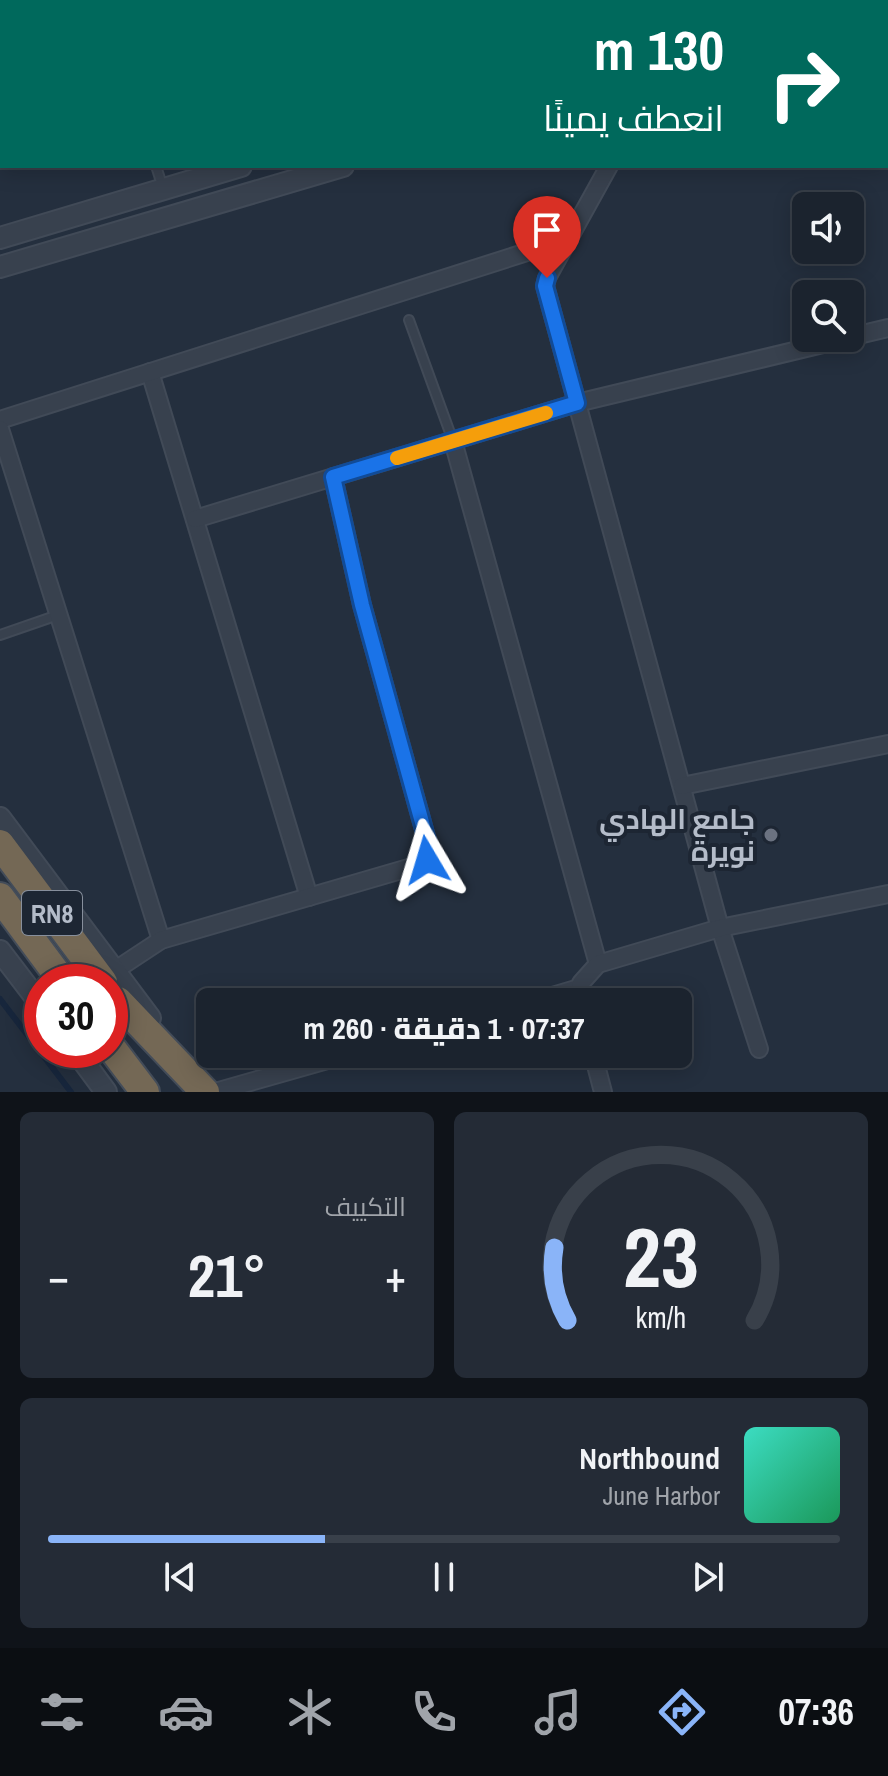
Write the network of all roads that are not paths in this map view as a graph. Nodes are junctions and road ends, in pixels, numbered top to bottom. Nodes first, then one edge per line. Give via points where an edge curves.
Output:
1 (157, 168) edge
2 (234, 168) edge
3 (336, 168) edge
4 (608, 168) edge
5 (163, 189) junction
6 (0, 238) edge
7 (568, 239) junction
8 (0, 267) edge
9 (409, 320) dead end
10 (888, 328) edge
11 (864, 334) edge
12 (792, 352) edge
13 (150, 372) junction
14 (577, 403) junction
15 (0, 420) edge
16 (0, 429) edge
17 (453, 441) junction
18 (333, 477) junction
19 (195, 519) junction
20 (59, 615) junction
21 (0, 635) edge
22 (888, 744) edge
23 (682, 786) junction
24 (0, 818) edge
25 (0, 844) edge
26 (888, 894) edge
27 (0, 897) edge
28 (309, 897) junction
29 (720, 928) junction
30 (161, 940) junction
31 (0, 951) edge
32 (50, 964) edge
33 (94, 964) edge
34 (96, 964) edge
35 (598, 964) junction
36 (128, 970) edge
37 (24, 982) edge
38 (581, 988) edge
39 (128, 1005) edge
40 (128, 1011) edge
41 (759, 1049) dead end
42 (88, 1068) edge
43 (127, 1068) edge
44 (300, 1068) edge
45 (597, 1068) edge
46 (106, 1092) edge
47 (145, 1092) edge
48 (184, 1092) edge
49 (205, 1092) edge
50 (215, 1092) edge
51 (603, 1092) edge

1 - 5 lane
2 - 5 street
3 - 8 street
4 - 7 street
5 - 6 street
7 - 13 street
7 - 14 street via 545,286
9 - 17 lane
10 - 11 street
12 - 14 street
13 - 15 street
13 - 19 street
14 - 17 street
14 - 23 street
16 - 20 street
17 - 18 street
17 - 35 street
18 - 19 street
18 - 28 street via 429,849 422,864
19 - 28 street
20 - 21 lane
20 - 30 street
22 - 23 street
23 - 29 street
24 - 34 street
25 - 33 highway, RN8
26 - 29 street
27 - 32 highway, RN8
28 - 30 street
29 - 35 street
29 - 41 street
30 - 36 street
31 - 37 street
35 - 38 street
39 - 49 highway
40 - 48 highway, RN8
42 - 46 street
43 - 47 highway
44 - 50 street
45 - 51 street

